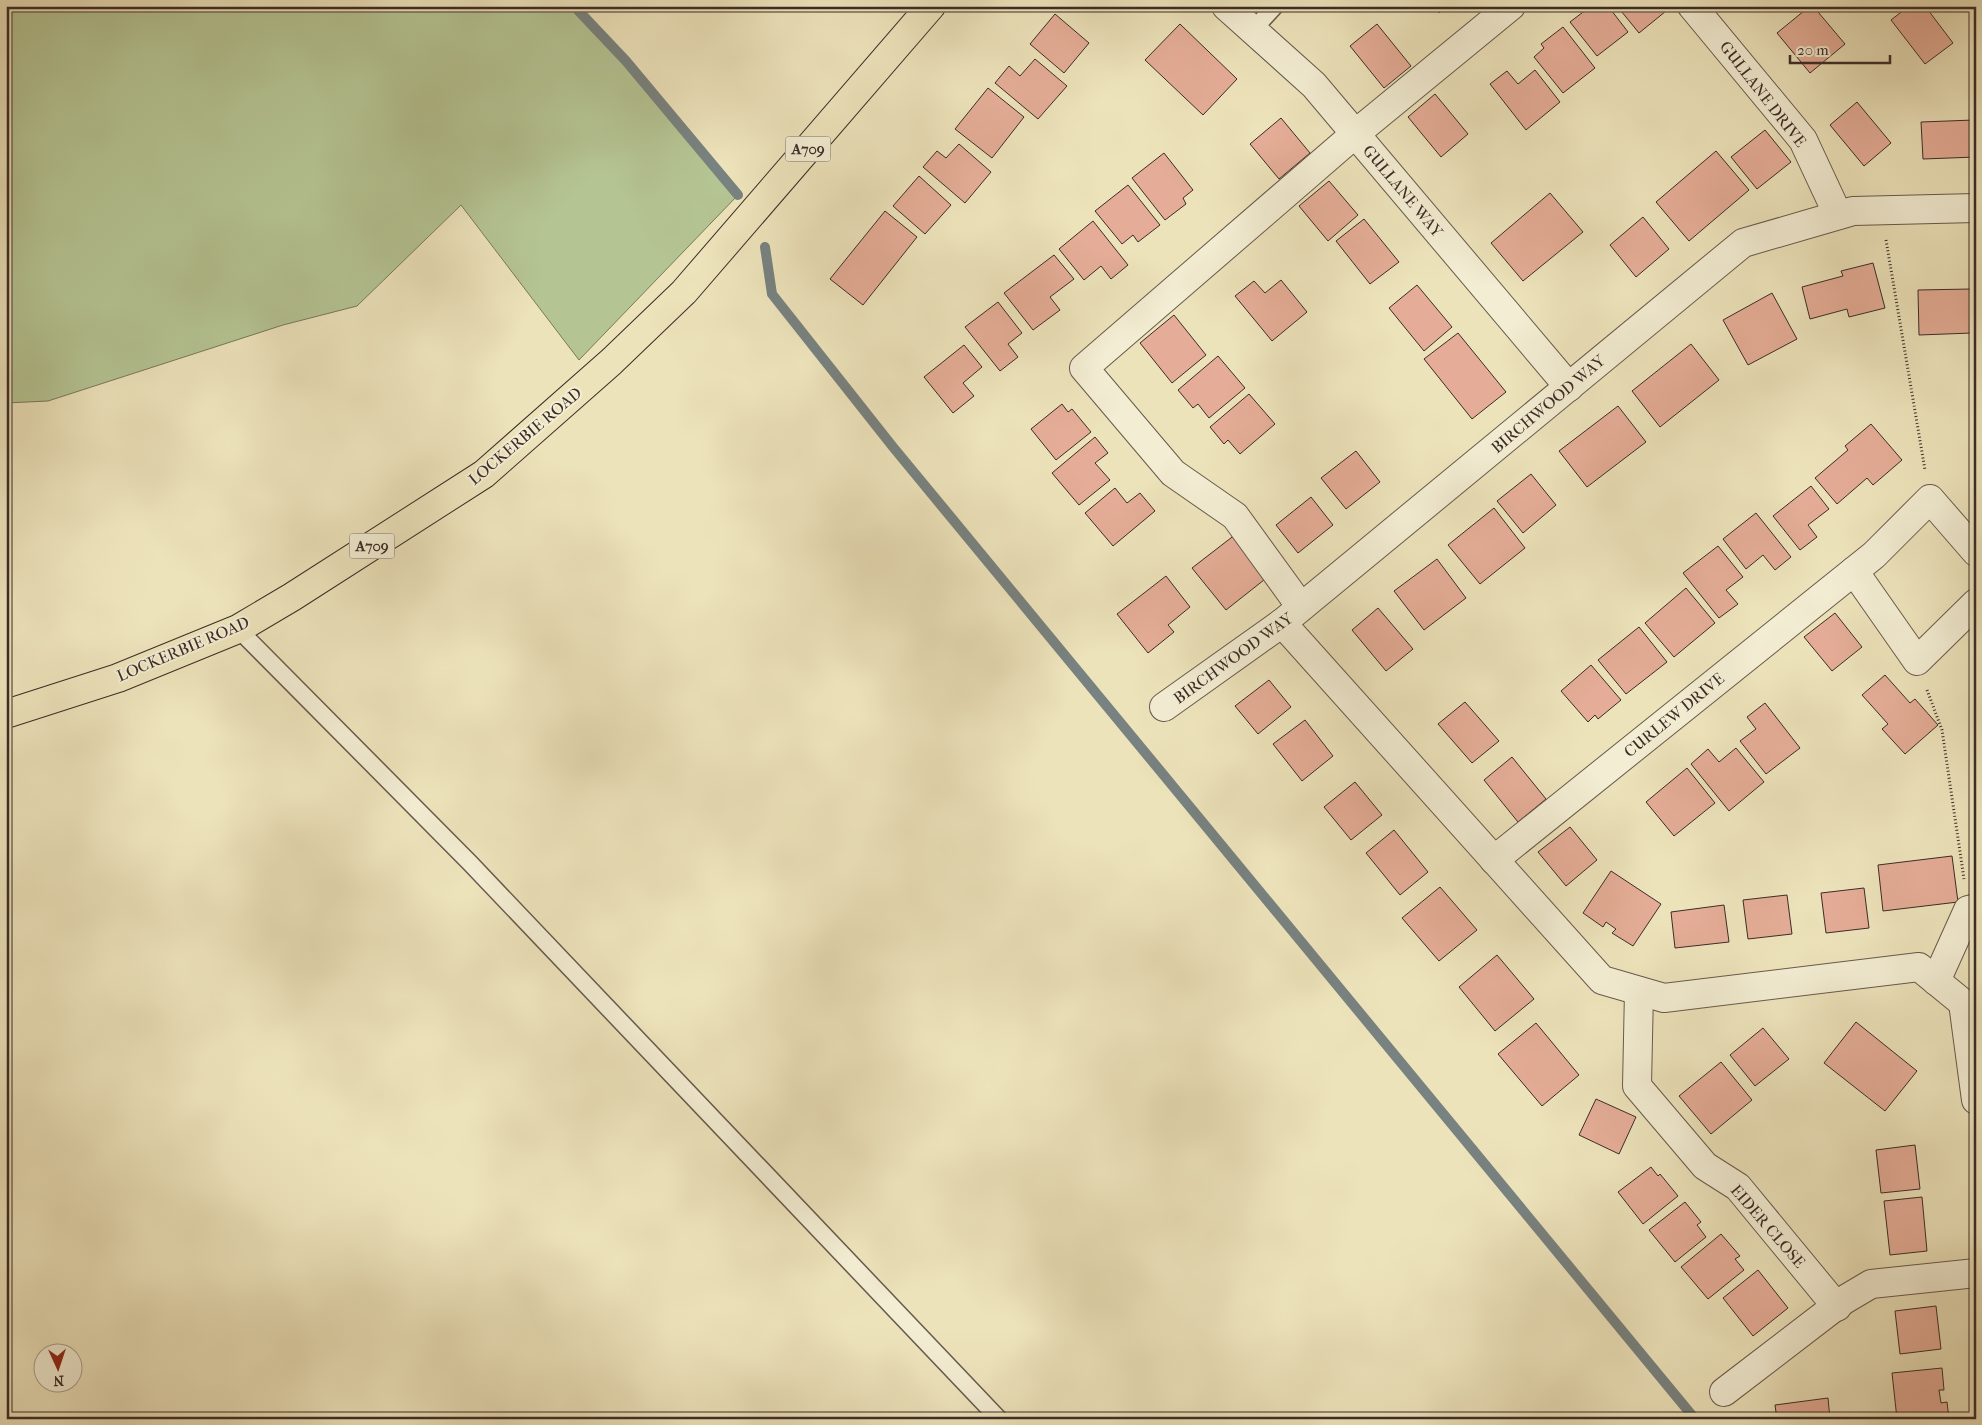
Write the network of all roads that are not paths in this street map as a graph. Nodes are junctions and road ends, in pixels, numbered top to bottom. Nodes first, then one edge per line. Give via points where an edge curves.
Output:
1 (931, 6) edge
2 (1226, 6) edge
3 (1275, 6) edge
4 (1511, 6) edge
5 (1692, 6) edge
6 (1253, 30) junction
7 (1355, 134) junction
8 (1976, 208) edge
9 (1838, 215) junction
10 (1569, 387) junction
11 (1976, 552) edge
12 (1854, 571) junction
13 (1976, 603) edge
14 (1292, 615) junction
15 (238, 629) junction
16 (1164, 707) dead end
17 (6, 714) edge
18 (1494, 860) junction
19 (1972, 909) edge
20 (1936, 981) junction
21 (1639, 991) junction
22 (1976, 1100) edge
23 (1976, 1272) edge
24 (1837, 1308) junction
25 (1724, 1392) dead end
26 (1000, 1419) edge

1 - 15 main road, LOCKERBIE ROAD / A709 via 684,292 611,362 484,474
2 - 6 street, GULLANE WAY
3 - 6 lane
4 - 7 street
5 - 9 street, GULLANE DRIVE via 1802,140
6 - 7 street, GULLANE WAY via 1314,85
7 - 10 street, GULLANE WAY
7 - 14 street via 1084,368 1173,472 1235,516
8 - 9 street, BIRCHWOOD WAY via 1881,209
9 - 10 street, BIRCHWOOD WAY via 1743,243
10 - 14 street, BIRCHWOOD WAY
11 - 12 street, CURLEW DRIVE via 1930,500
12 - 13 street via 1917,661
12 - 18 street, CURLEW DRIVE
14 - 16 street, BIRCHWOOD WAY
14 - 18 street
15 - 17 main road, LOCKERBIE ROAD / A709 via 118,678
15 - 26 lane via 470,863
18 - 21 street via 1602,980
19 - 20 street
20 - 21 street via 1919,967 1664,998
20 - 22 street via 1963,1003
21 - 24 street, EIDER CLOSE via 1637,1086 1705,1166 1738,1186
23 - 24 street via 1871,1284
24 - 25 street

